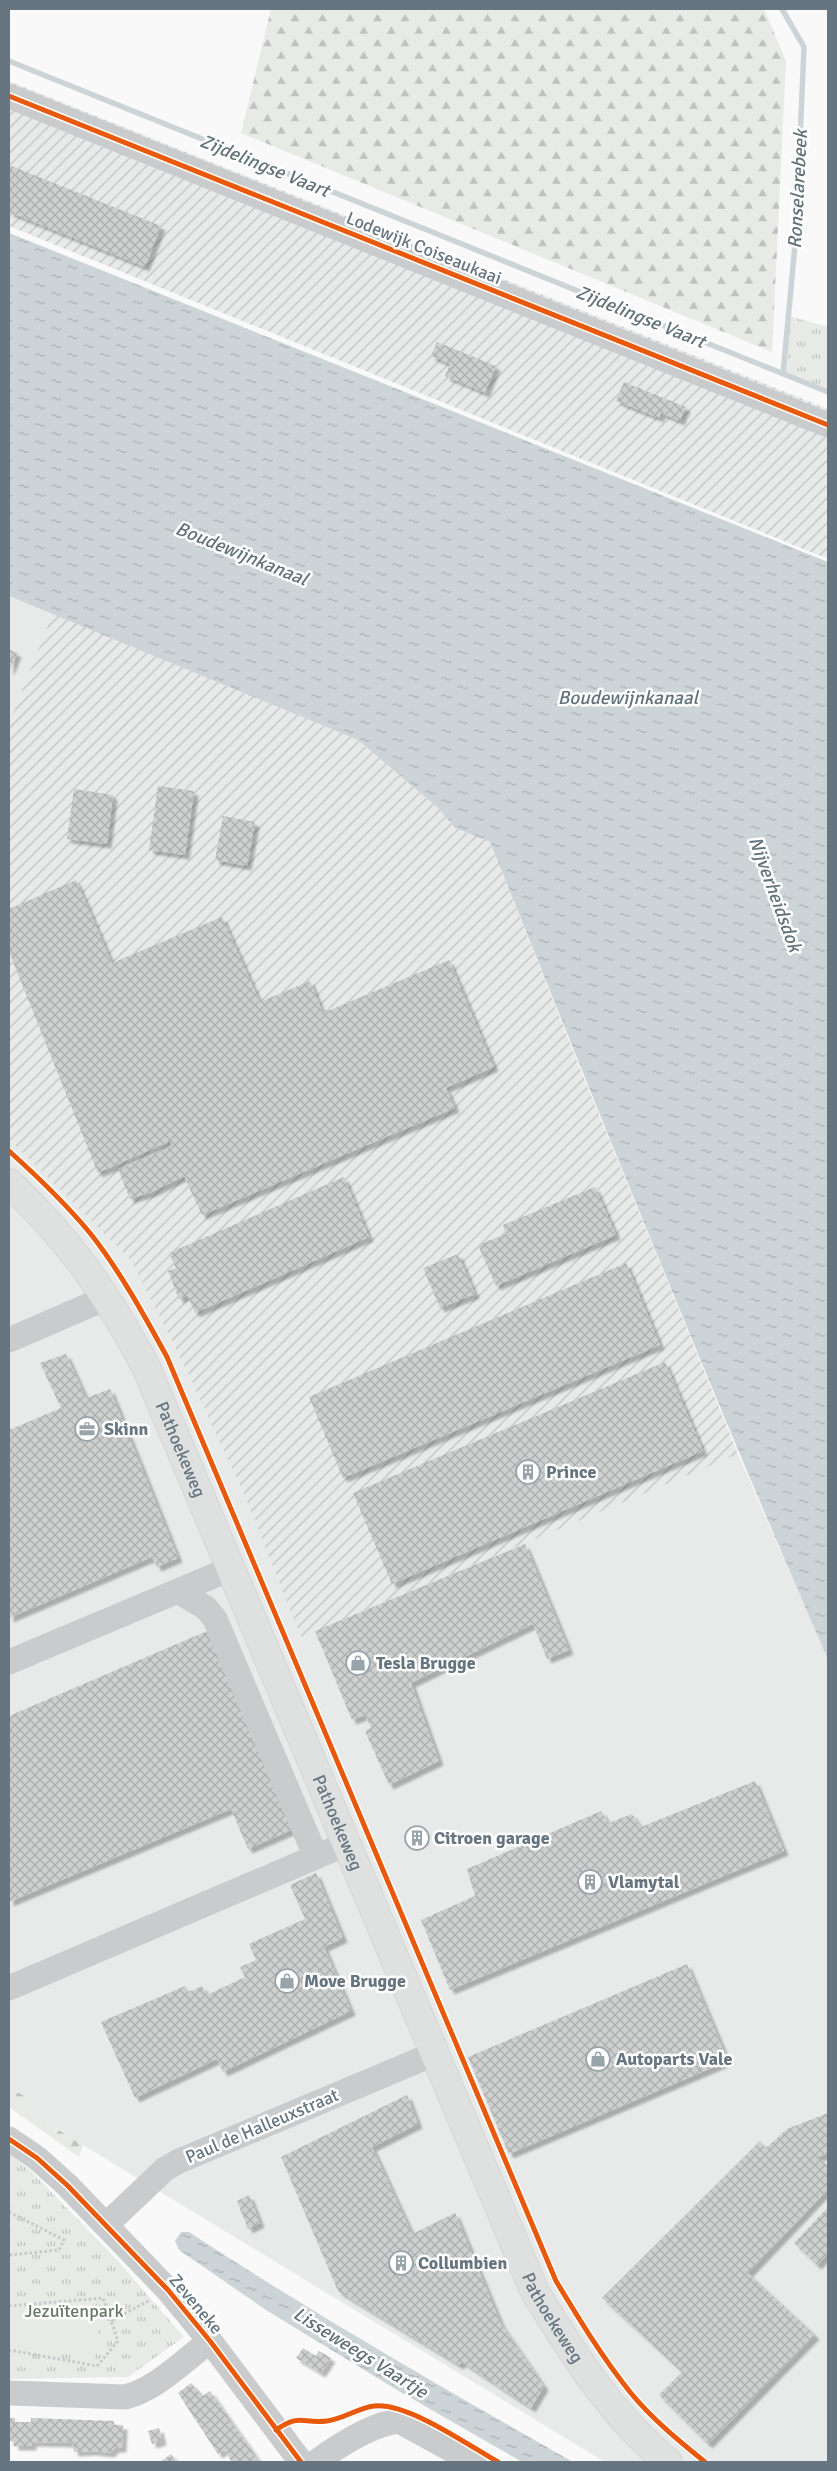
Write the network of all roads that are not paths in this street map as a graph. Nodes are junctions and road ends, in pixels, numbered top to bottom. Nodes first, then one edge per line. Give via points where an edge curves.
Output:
1 (9, 96) edge
2 (828, 426) edge
3 (9, 1183) edge
4 (106, 1298) junction
5 (9, 1340) edge
6 (230, 1569) junction
7 (178, 1591) junction
8 (9, 1662) edge
9 (346, 1844) junction
10 (316, 1857) junction
11 (9, 1988) edge
12 (436, 2053) junction
13 (9, 2139) edge
14 (106, 2225) junction
15 (210, 2341) junction
16 (9, 2393) edge
17 (300, 2462) edge
18 (316, 2462) edge
19 (474, 2462) edge
20 (668, 2462) edge

1 - 2 street, Lodewijk Coiseaukaai
3 - 4 main road, Pathoekeweg via 72,1249
4 - 5 street
4 - 6 main road, Pathoekeweg via 146,1367
6 - 7 street
6 - 9 main road, Pathoekeweg
7 - 8 street
7 - 10 street via 206,1608 215,1619
9 - 10 street
9 - 12 main road, Pathoekeweg
10 - 11 street
12 - 14 street, Paul de Halleuxstraat via 178,2162 158,2175
12 - 20 main road, Pathoekeweg via 535,2292 576,2359 614,2408
13 - 14 street, Zeveneke via 37,2158
14 - 15 street, Zeveneke via 168,2290
15 - 16 street via 150,2386 125,2397
15 - 17 street, Zeveneke
18 - 19 street via 338,2446 389,2422 399,2421

